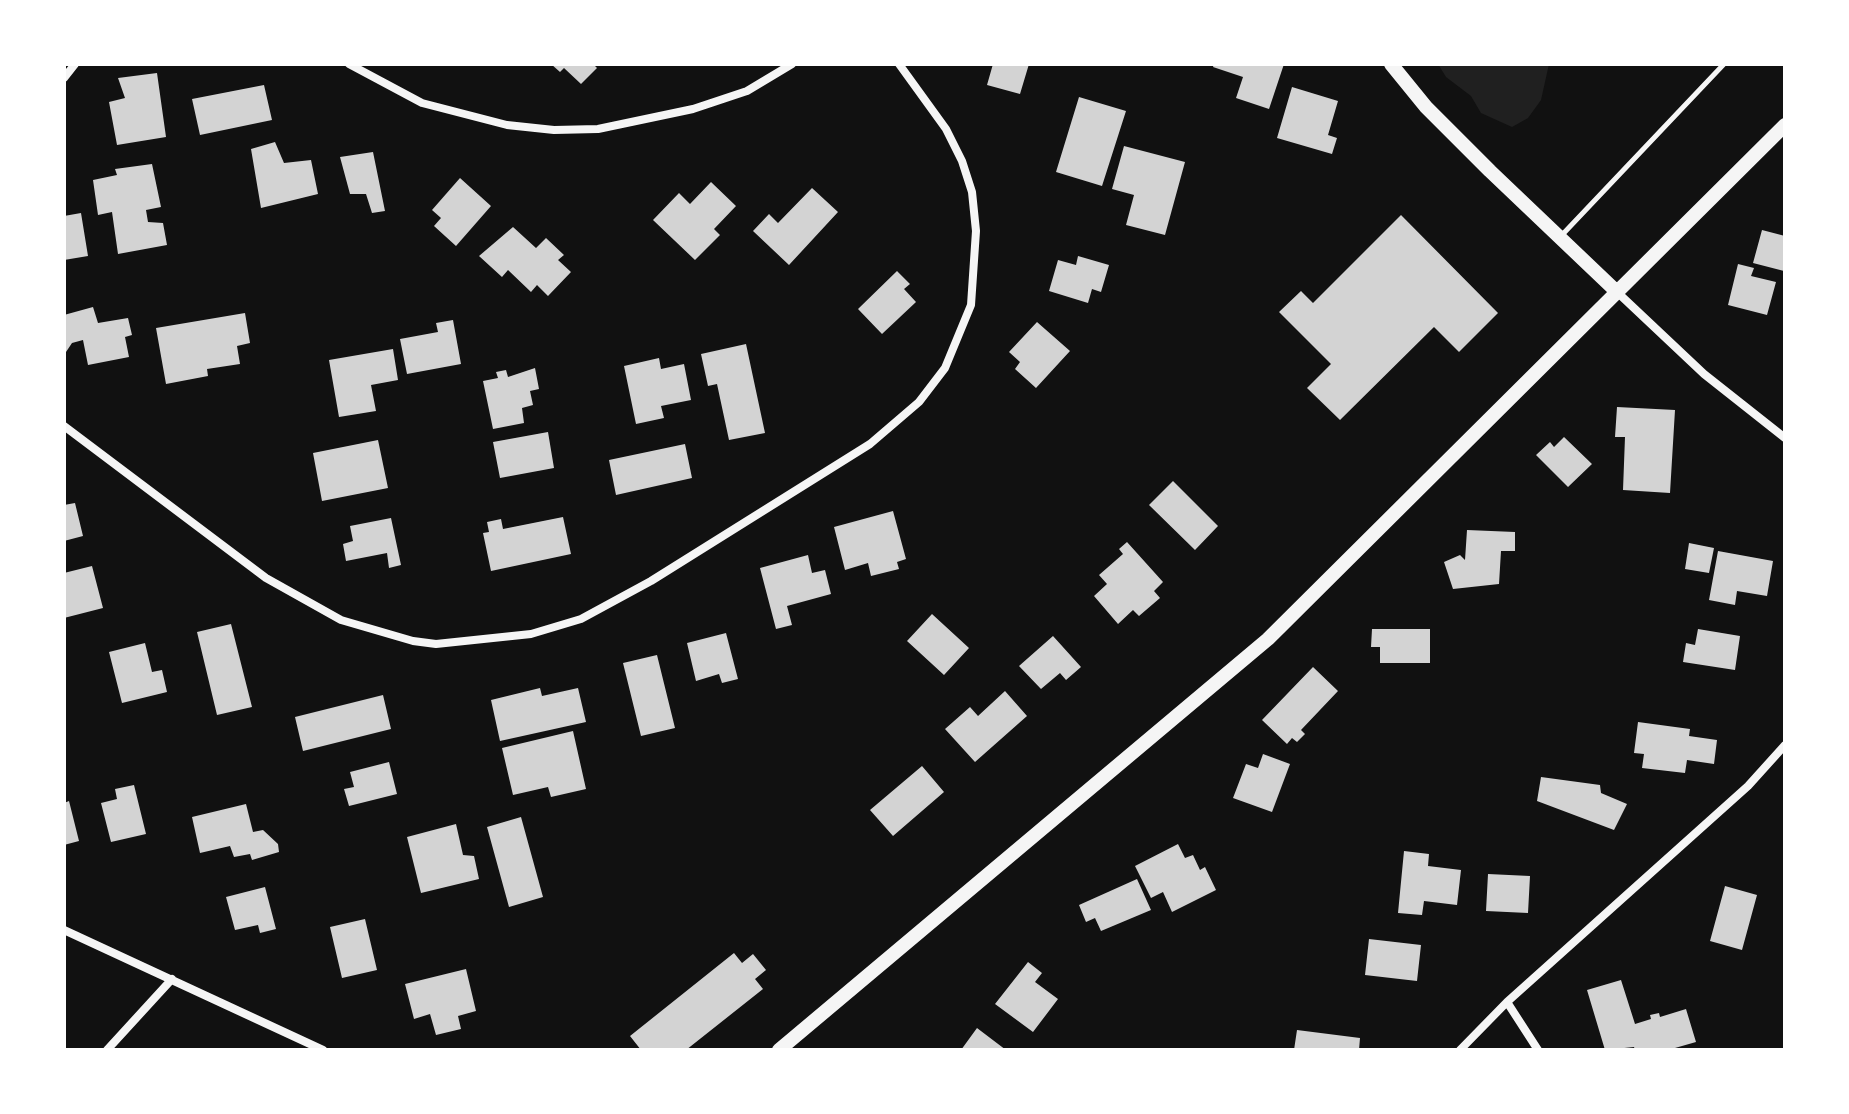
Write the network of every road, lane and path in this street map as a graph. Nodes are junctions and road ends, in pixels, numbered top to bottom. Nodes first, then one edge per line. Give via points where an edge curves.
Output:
1 (75, 64) edge
2 (349, 64) edge
3 (792, 64) edge
4 (899, 64) edge
5 (1391, 64) edge
6 (1724, 64) edge
7 (64, 78) edge
8 (1785, 125) edge
9 (1560, 237) junction
10 (1617, 292) junction
11 (64, 426) edge
12 (1785, 438) edge
13 (1785, 745) edge
14 (64, 930) edge
15 (172, 979) junction
16 (1507, 1002) junction
17 (107, 1050) edge
18 (323, 1050) edge
19 (779, 1050) edge
20 (1460, 1050) edge
21 (1538, 1050) edge

1 - 7 street
2 - 3 street via 422,103 507,125 554,130 598,129 693,109 747,91
4 - 11 street via 946,129 972,192 976,231 971,305 945,368 919,402 870,444 678,566 581,619 531,634 436,644 341,620 266,578
5 - 9 street via 1426,107
6 - 9 lane
8 - 10 street
9 - 10 street
10 - 12 street via 1704,374
10 - 19 street via 1268,639
13 - 16 street via 1748,786
14 - 15 street
15 - 17 street
15 - 18 street
16 - 20 street
16 - 21 street

